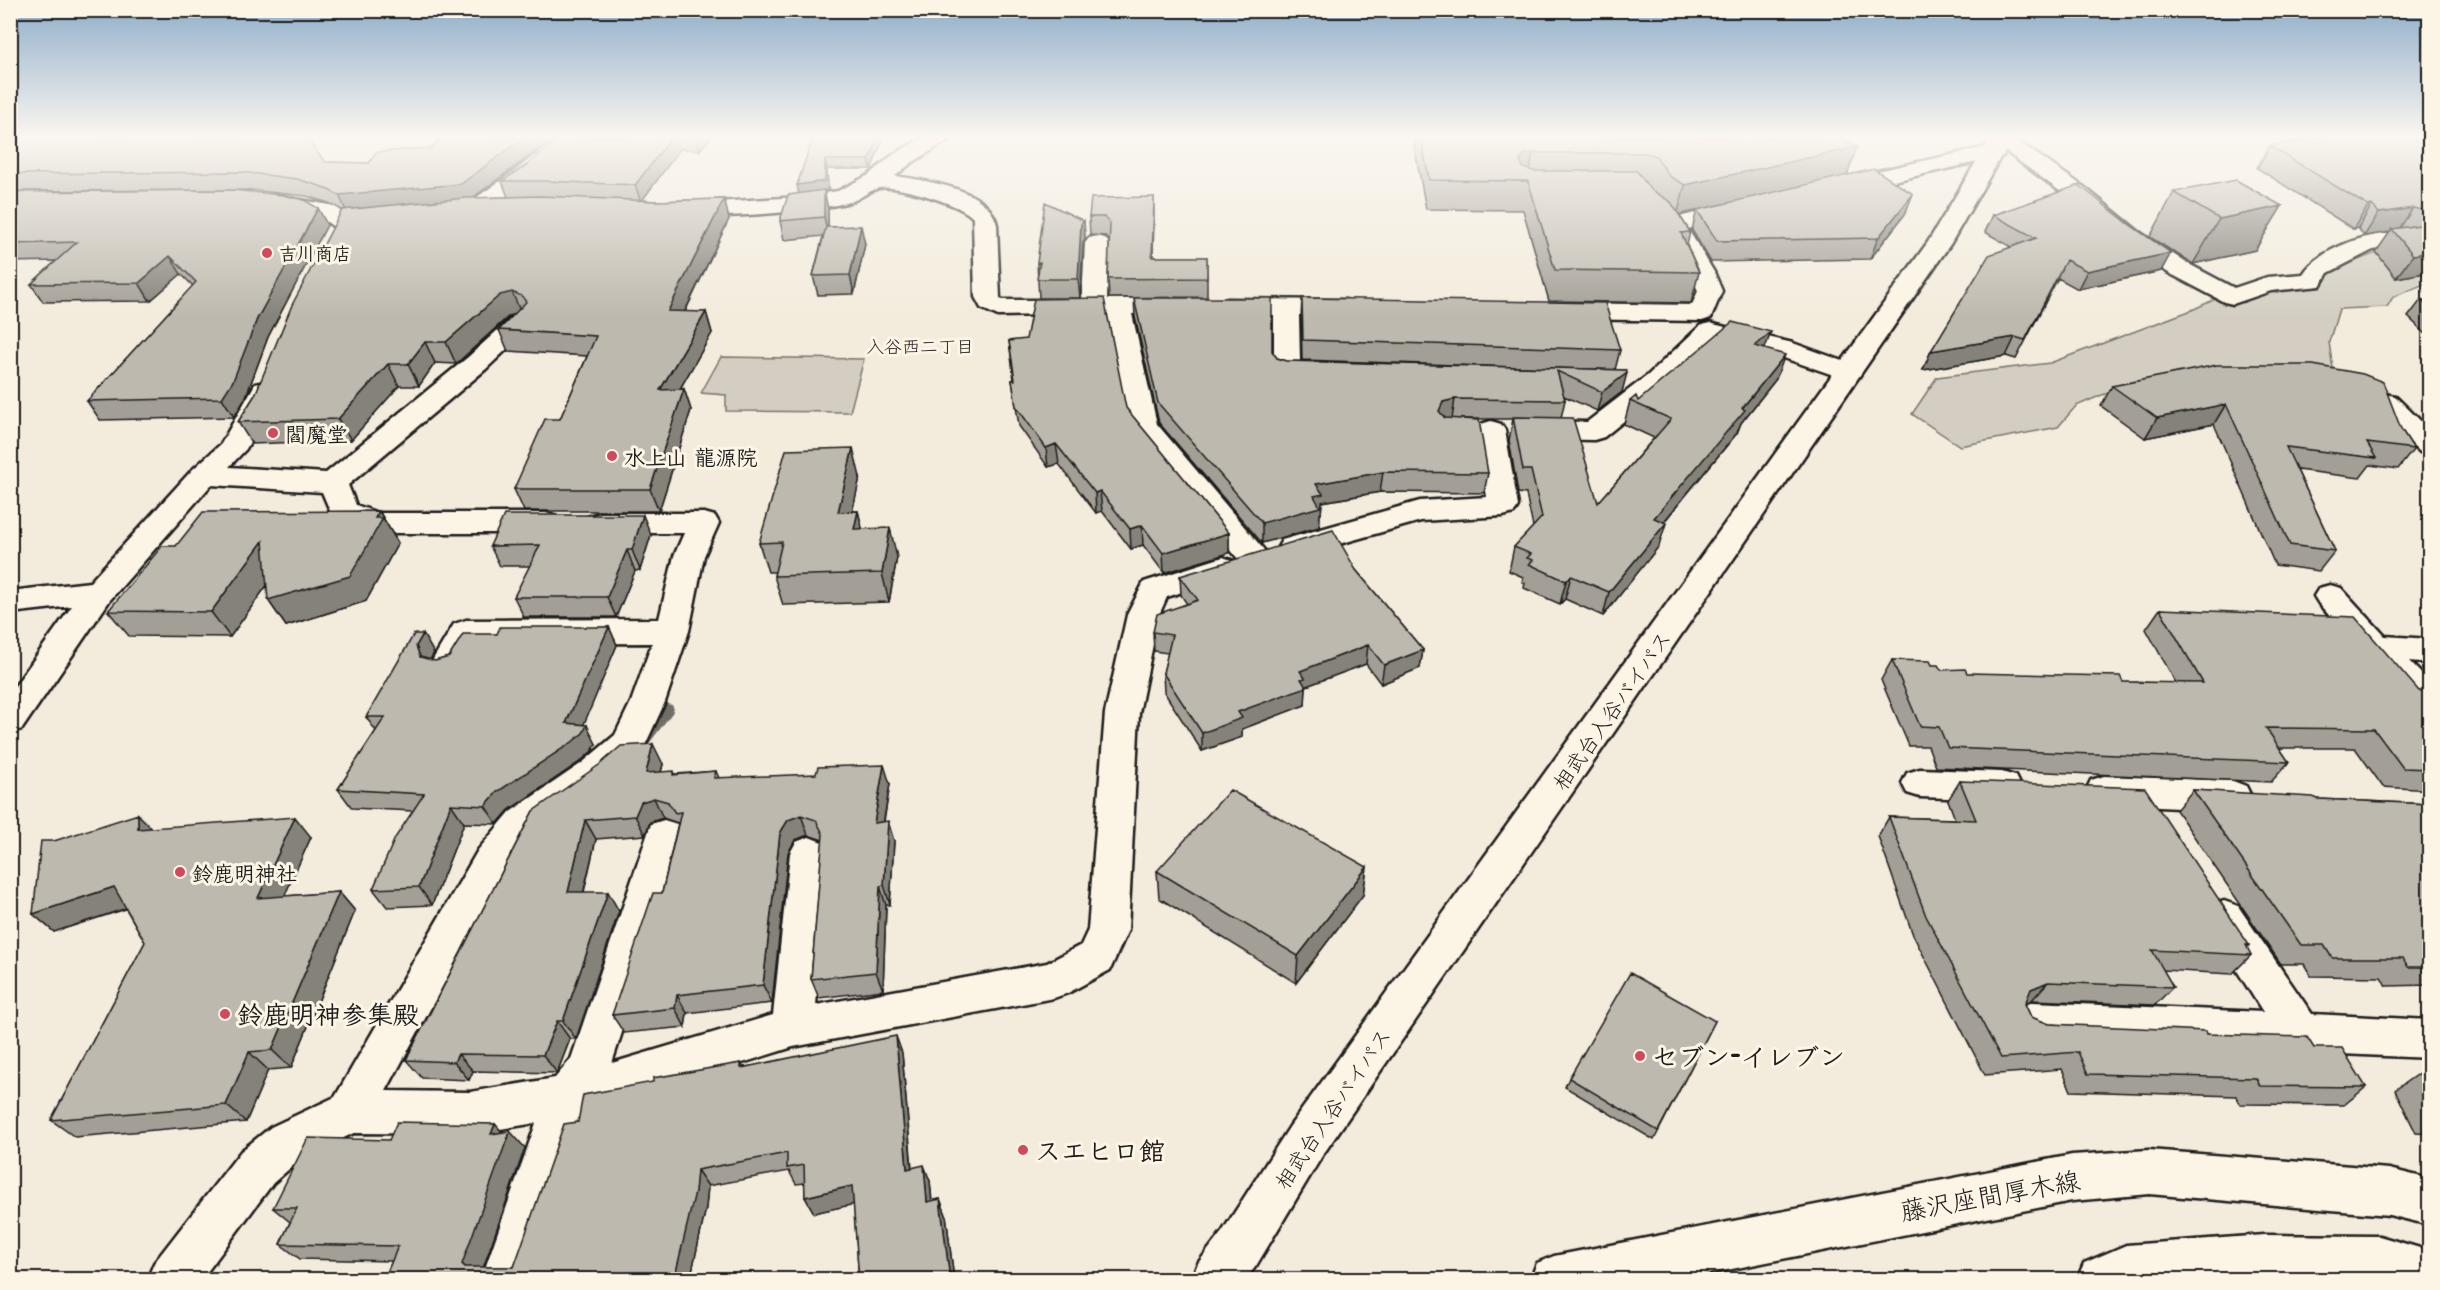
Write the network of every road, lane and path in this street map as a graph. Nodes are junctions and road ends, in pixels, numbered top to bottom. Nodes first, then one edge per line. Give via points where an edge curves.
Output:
1 (486, 197) edge
2 (843, 197) edge
3 (954, 197) edge
4 (1966, 197) edge
5 (2082, 197) edge
6 (256, 200) edge
7 (1755, 206) edge
8 (517, 208) edge
9 (662, 212) edge
10 (408, 215) edge
11 (2403, 240) edge
12 (1096, 243) dead end
13 (1106, 306) junction
14 (1286, 307) junction
15 (1369, 308) edge
16 (1536, 311) edge
17 (520, 323) edge
18 (272, 369) edge
19 (1347, 372) edge
20 (1848, 372) junction
21 (1621, 380) edge
22 (1657, 381) junction
23 (2385, 402) edge
24 (1462, 429) edge
25 (1491, 430) junction
26 (2430, 447) edge
27 (203, 475) junction
28 (333, 483) junction
29 (1254, 558) junction
30 (99, 592) junction
31 (2330, 596) dead end
32 (10, 602) edge
33 (2308, 622) edge
34 (673, 631) junction
35 (2365, 635) junction
36 (2430, 651) edge
37 (446, 666) edge
38 (2430, 706) edge
39 (10, 720) edge
40 (1920, 783) dead end
41 (2141, 792) junction
42 (2268, 798) edge
43 (2166, 830) edge
44 (664, 835) dead end
45 (809, 853) dead end
46 (2204, 888) edge
47 (2033, 1021) edge
48 (793, 1028) junction
49 (2300, 1032) junction
50 (2430, 1039) edge
51 (567, 1097) junction
52 (351, 1112) junction
53 (2430, 1202) edge
54 (2272, 1269) edge
55 (2430, 1275) edge
56 (171, 1280) edge
57 (505, 1280) edge
58 (1215, 1280) edge
59 (1554, 1280) edge
60 (2101, 1280) edge

1 - 8 street via 464,210
2 - 9 street via 799,204
3 - 13 street via 978,208 984,220 990,303 998,308
4 - 20 street, 相武台入谷バイパス via 1939,243
5 - 11 street via 2139,243 2233,297 2267,284 2311,281 2319,268 2368,243
6 - 10 street via 327,211 337,232
7 - 16 street via 1664,220 1702,272 1710,291 1702,313
12 - 13 street
13 - 14 street
13 - 29 street via 1120,320 1143,426
14 - 15 street
14 - 19 street via 1287,370
17 - 28 street
18 - 27 street via 261,400 232,449
20 - 22 street via 1784,349 1709,331
20 - 58 street, 相武台入谷バイパス via 1306,1141 1239,1249
21 - 22 street
22 - 25 street via 1594,431
23 - 26 street
24 - 25 street
25 - 29 street via 1503,506 1420,511
27 - 28 street
27 - 30 street
28 - 34 street via 344,511 375,523 704,523 689,556
29 - 48 street via 1155,590 1143,615 1122,713 1108,930 1096,957 1054,980
30 - 32 street
30 - 39 street
31 - 35 street
33 - 35 street
34 - 37 street via 466,632
34 - 52 street via 629,744 523,823 490,861
35 - 36 street
35 - 38 street
40 - 41 street
41 - 42 street
41 - 43 street
44 - 51 street via 588,1070
45 - 48 street
46 - 49 street
47 - 49 street
48 - 51 street
49 - 50 street
51 - 52 street via 470,1113
51 - 57 street
52 - 56 street via 287,1142 257,1167
53 - 59 street, 藤沢座間厚木線 via 2389,1192 2149,1172 2072,1178
54 - 55 street via 2379,1260
54 - 60 street via 2126,1269

